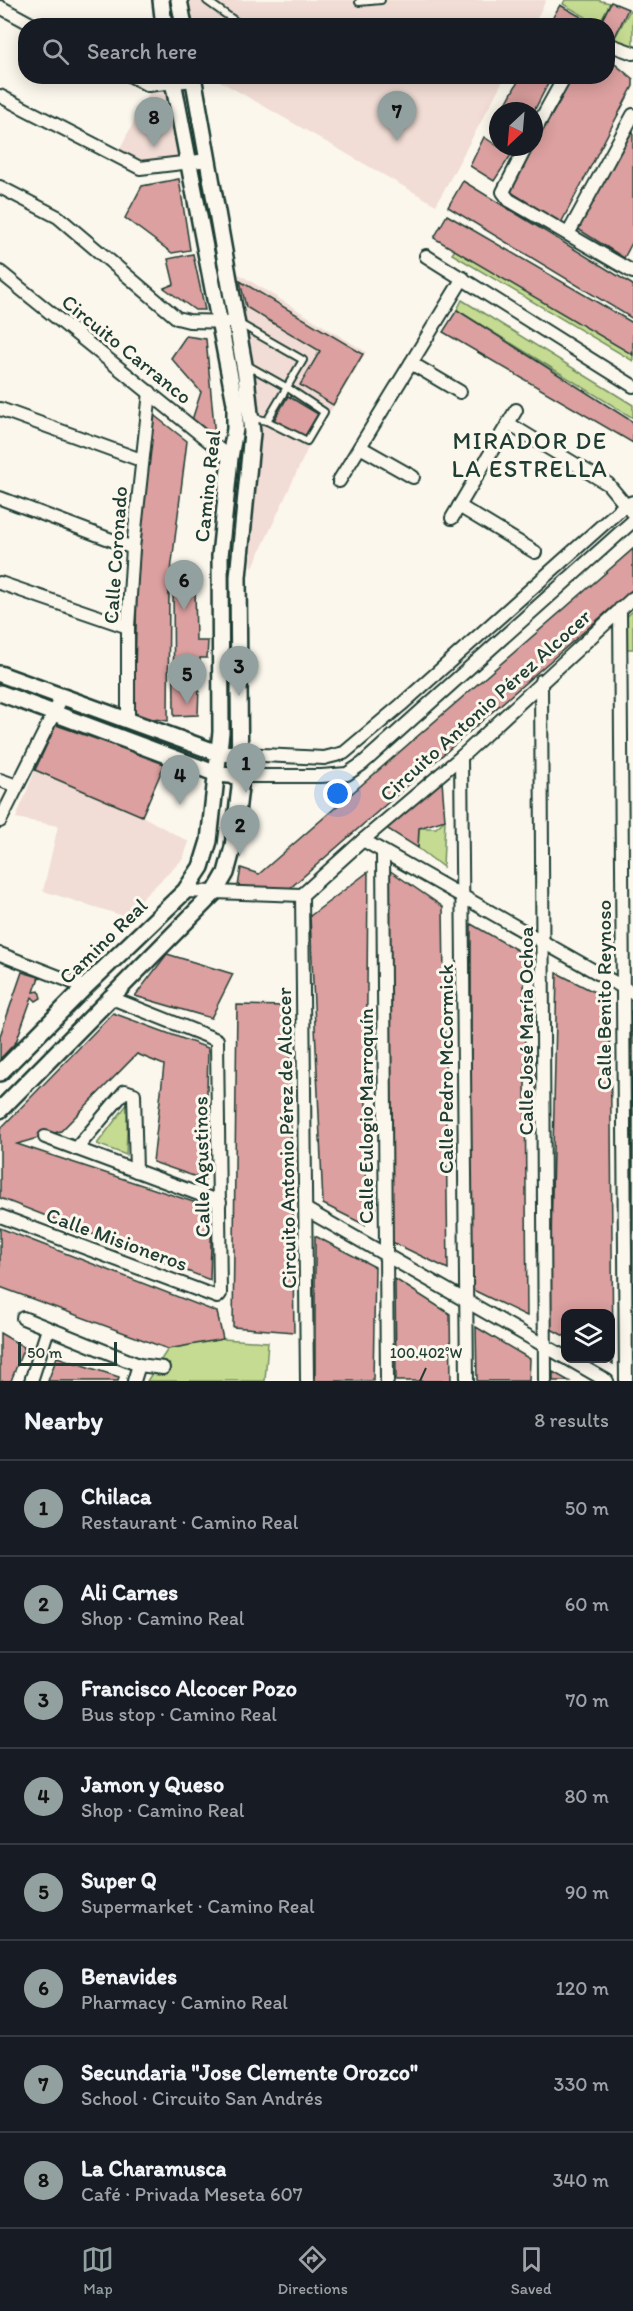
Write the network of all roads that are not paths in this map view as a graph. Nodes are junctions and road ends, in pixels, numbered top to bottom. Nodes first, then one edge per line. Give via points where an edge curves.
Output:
1 (160, 0) edge
2 (179, 0) edge
3 (207, 0) edge
4 (381, 0) edge
5 (359, 2) dead end
6 (0, 7) edge
7 (20, 18) edge
8 (163, 18) edge
9 (182, 18) edge
10 (231, 18) edge
11 (615, 46) edge
12 (633, 52) edge
13 (173, 84) edge
14 (195, 84) edge
15 (561, 84) edge
16 (0, 96) edge
17 (633, 115) edge
18 (543, 116) edge
19 (521, 156) edge
20 (208, 160) junction
21 (189, 161) junction
22 (0, 187) edge
23 (568, 234) junction
24 (426, 256) dead end
25 (0, 272) edge
26 (633, 272) edge
27 (463, 278) junction
28 (219, 320) junction
29 (236, 322) junction
30 (411, 363) junction
31 (244, 364) junction
32 (633, 386) edge
33 (288, 388) junction
34 (150, 392) junction
35 (460, 392) dead end
36 (0, 409) edge
37 (516, 410) dead end
38 (250, 417) junction
39 (267, 421) junction
40 (509, 424) junction
41 (360, 447) junction
42 (230, 458) junction
43 (141, 460) junction
44 (413, 477) dead end
45 (339, 481) dead end
46 (0, 498) edge
47 (459, 506) junction
48 (630, 507) edge
49 (452, 518) dead end
50 (633, 521) edge
51 (133, 548) junction
52 (534, 552) dead end
53 (0, 583) edge
54 (633, 598) edge
55 (620, 609) junction
56 (128, 627) junction
57 (0, 674) edge
58 (541, 681) junction
59 (0, 693) edge
60 (62, 697) junction
61 (54, 713) junction
62 (128, 721) junction
63 (218, 753) junction
64 (240, 754) junction
65 (461, 757) junction
66 (217, 774) junction
67 (241, 776) junction
68 (0, 780) edge
69 (17, 786) junction
70 (0, 821) edge
71 (363, 840) junction
72 (383, 852) junction
73 (185, 891) junction
74 (215, 892) junction
75 (302, 895) junction
76 (464, 897) junction
77 (544, 944) junction
78 (0, 954) edge
79 (86, 987) junction
80 (628, 990) edge
81 (110, 997) junction
82 (0, 1073) edge
83 (0, 1110) edge
84 (45, 1137) dead end
85 (76, 1149) junction
86 (136, 1171) junction
87 (220, 1203) junction
88 (307, 1210) junction
89 (0, 1216) edge
90 (385, 1255) junction
91 (220, 1294) joint
92 (466, 1302) junction
93 (23, 1318) dead end
94 (48, 1329) junction
95 (545, 1346) junction
96 (561, 1355) edge
97 (575, 1363) edge
98 (139, 1365) junction
99 (163, 1368) dead end
100 (31, 1381) edge
101 (134, 1381) edge
102 (307, 1381) edge
103 (387, 1381) edge
104 (467, 1381) edge
105 (545, 1381) edge
106 (607, 1381) edge
107 (626, 1381) edge

1 - 8 street
2 - 9 street
3 - 10 lane
4 - 5 lane
6 - 7 street
11 - 12 street
13 - 21 street, Camino Real
14 - 20 street, Camino Real
15 - 18 street
16 - 21 street via 140,168
17 - 23 street
19 - 23 street via 503,192 509,200
20 - 21 street
20 - 29 street, Camino Real
21 - 28 street, Camino Real
22 - 28 street via 58,217 177,318
23 - 26 street
24 - 27 street
25 - 34 street, Circuito Carranco
27 - 30 street
27 - 32 street
28 - 29 street
28 - 42 street, Camino Real via 235,403
29 - 31 street, Camino Real
29 - 33 lane via 301,357 303,364
30 - 35 street
30 - 41 street
31 - 33 lane
31 - 38 street, Camino Real
33 - 39 lane
33 - 39 lane via 324,412 310,440 304,441
34 - 42 street, Circuito Carranco
34 - 43 street, Calle Coronado
36 - 43 street
37 - 40 street
38 - 39 lane
38 - 64 street, Camino Real via 252,433 238,578
40 - 47 street
40 - 48 street via 608,484
41 - 44 street
41 - 45 street
42 - 63 street, Camino Real via 220,556
43 - 51 street, Calle Coronado
46 - 51 street
47 - 49 street
47 - 52 street
48 - 64 street via 344,753 324,759
50 - 67 street via 347,774
51 - 56 street, Calle Coronado
53 - 56 street
54 - 55 street, Circuito Antonio Pérez Alcocer
55 - 58 street, Circuito Antonio Pérez Alcocer
55 - 80 street, Calle Benito Reynoso
56 - 62 street, Calle Coronado
57 - 60 street
58 - 65 street, Circuito Antonio Pérez Alcocer
58 - 77 street, Calle José María Ochoa
59 - 61 street
60 - 61 street
60 - 62 street
61 - 66 street
61 - 69 street
62 - 63 street
63 - 64 street
63 - 66 street, Camino Real
64 - 67 street, Camino Real
65 - 71 street, Circuito Antonio Pérez Alcocer
65 - 76 street, Calle Pedro McCormick
66 - 67 street
66 - 73 street, Camino Real via 209,841 201,867
67 - 74 street, Camino Real via 233,847 226,873
68 - 69 street
69 - 70 street
71 - 72 street
71 - 75 street
72 - 76 street
72 - 90 street, Calle Eulogio Marroquín
73 - 74 street
73 - 79 street, Camino Real
74 - 75 street
74 - 81 street, Camino Real
75 - 88 street, Circuito Antonio Pérez de Alcocer
76 - 77 street
76 - 92 street, Calle Pedro McCormick
77 - 80 street
77 - 95 street, Calle José María Ochoa
78 - 79 street
79 - 82 street, Camino Real
80 - 107 street, Calle Benito Reynoso
81 - 83 street, Camino Real
81 - 87 street, Calle Agustinos via 217,1040
84 - 85 street
85 - 86 street
85 - 86 street via 125,1090 131,1091 136,1106
86 - 87 street
87 - 91 street, Calle Agustinos
88 - 90 street
88 - 102 street, Circuito Antonio Pérez de Alcocer
89 - 91 street, Calle Misioneros via 217,1297
90 - 92 street
90 - 103 street, Calle Eulogio Marroquín
92 - 95 street
92 - 104 street, Calle Pedro McCormick
93 - 94 street
94 - 98 street
94 - 100 street
95 - 96 street
95 - 105 street, Calle José María Ochoa
97 - 106 street
98 - 99 street
98 - 101 street

